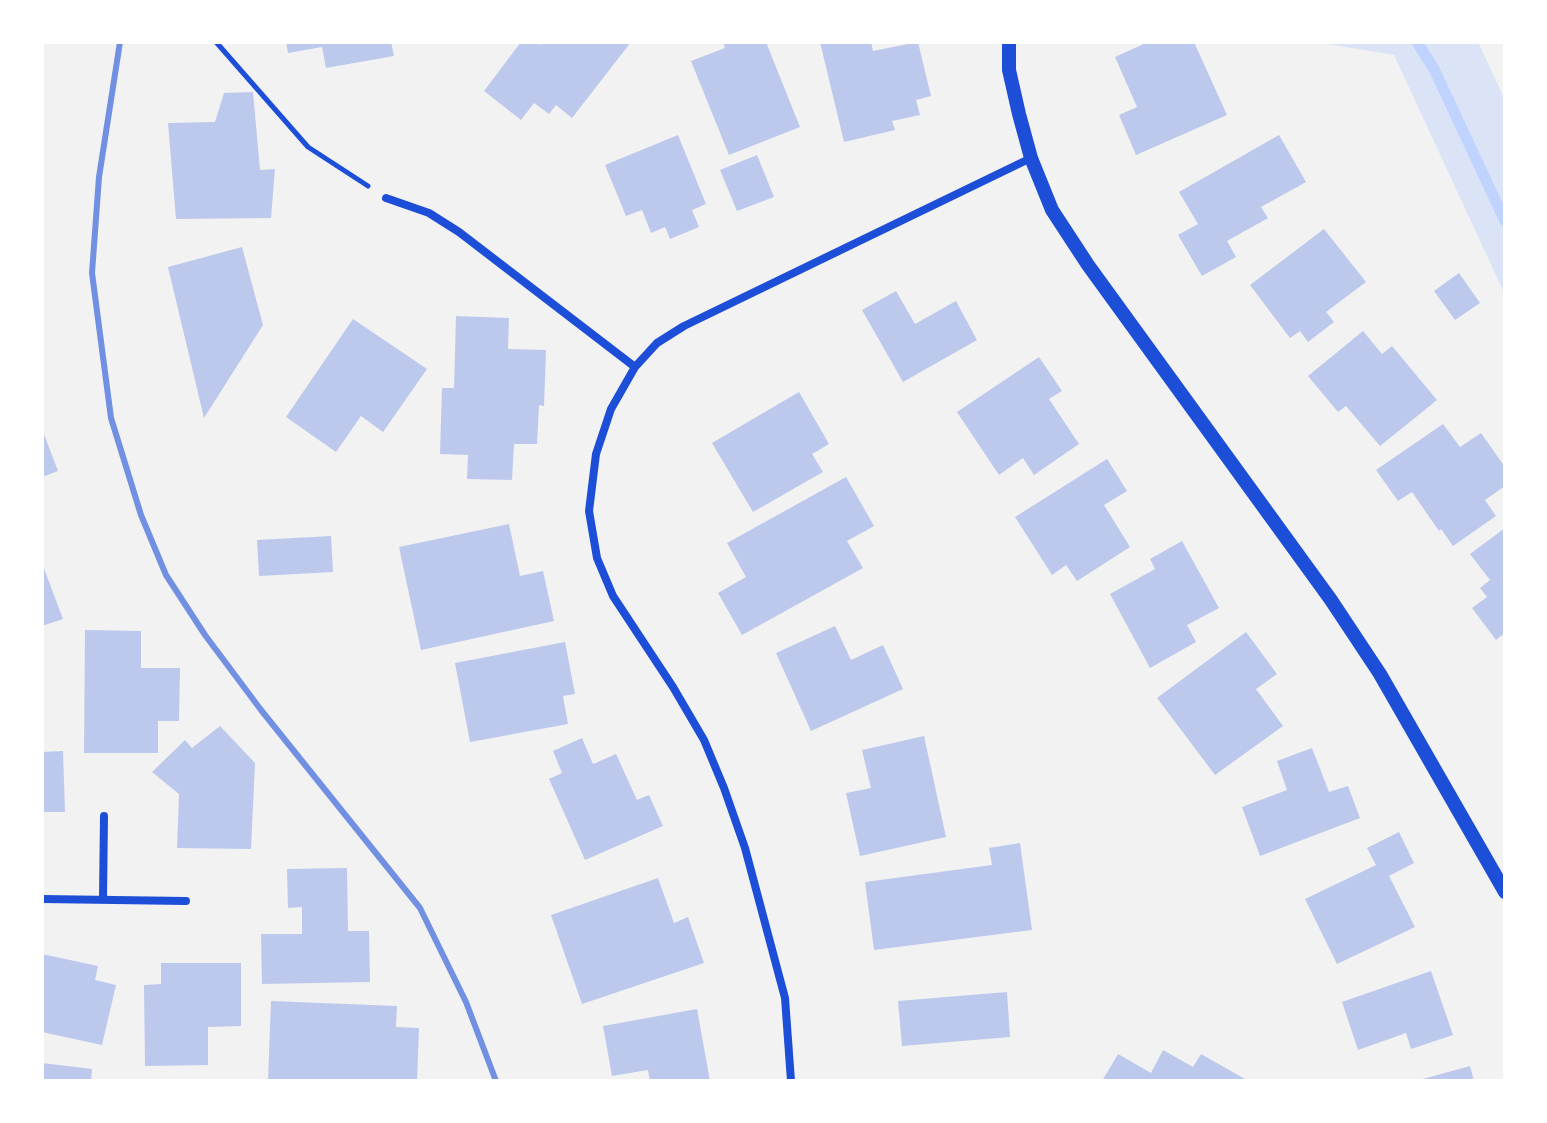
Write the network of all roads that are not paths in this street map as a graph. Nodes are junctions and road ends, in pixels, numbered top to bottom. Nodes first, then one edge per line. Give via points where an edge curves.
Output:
1 (1009, 42) edge
2 (1031, 158) junction
3 (386, 198) road end
4 (635, 367) junction
5 (104, 816) dead end
6 (1505, 892) edge
7 (42, 899) edge
8 (103, 899) junction
9 (186, 901) dead end
10 (791, 1081) edge

1 - 2 street via 1009,70
2 - 4 street via 684,326 657,343
2 - 6 street via 1052,210 1088,265 1380,674
3 - 4 street via 429,213 459,232
4 - 10 street via 611,409 596,454 589,511 597,558 613,596 704,740 724,788 785,998
5 - 8 street
7 - 8 street
8 - 9 street

